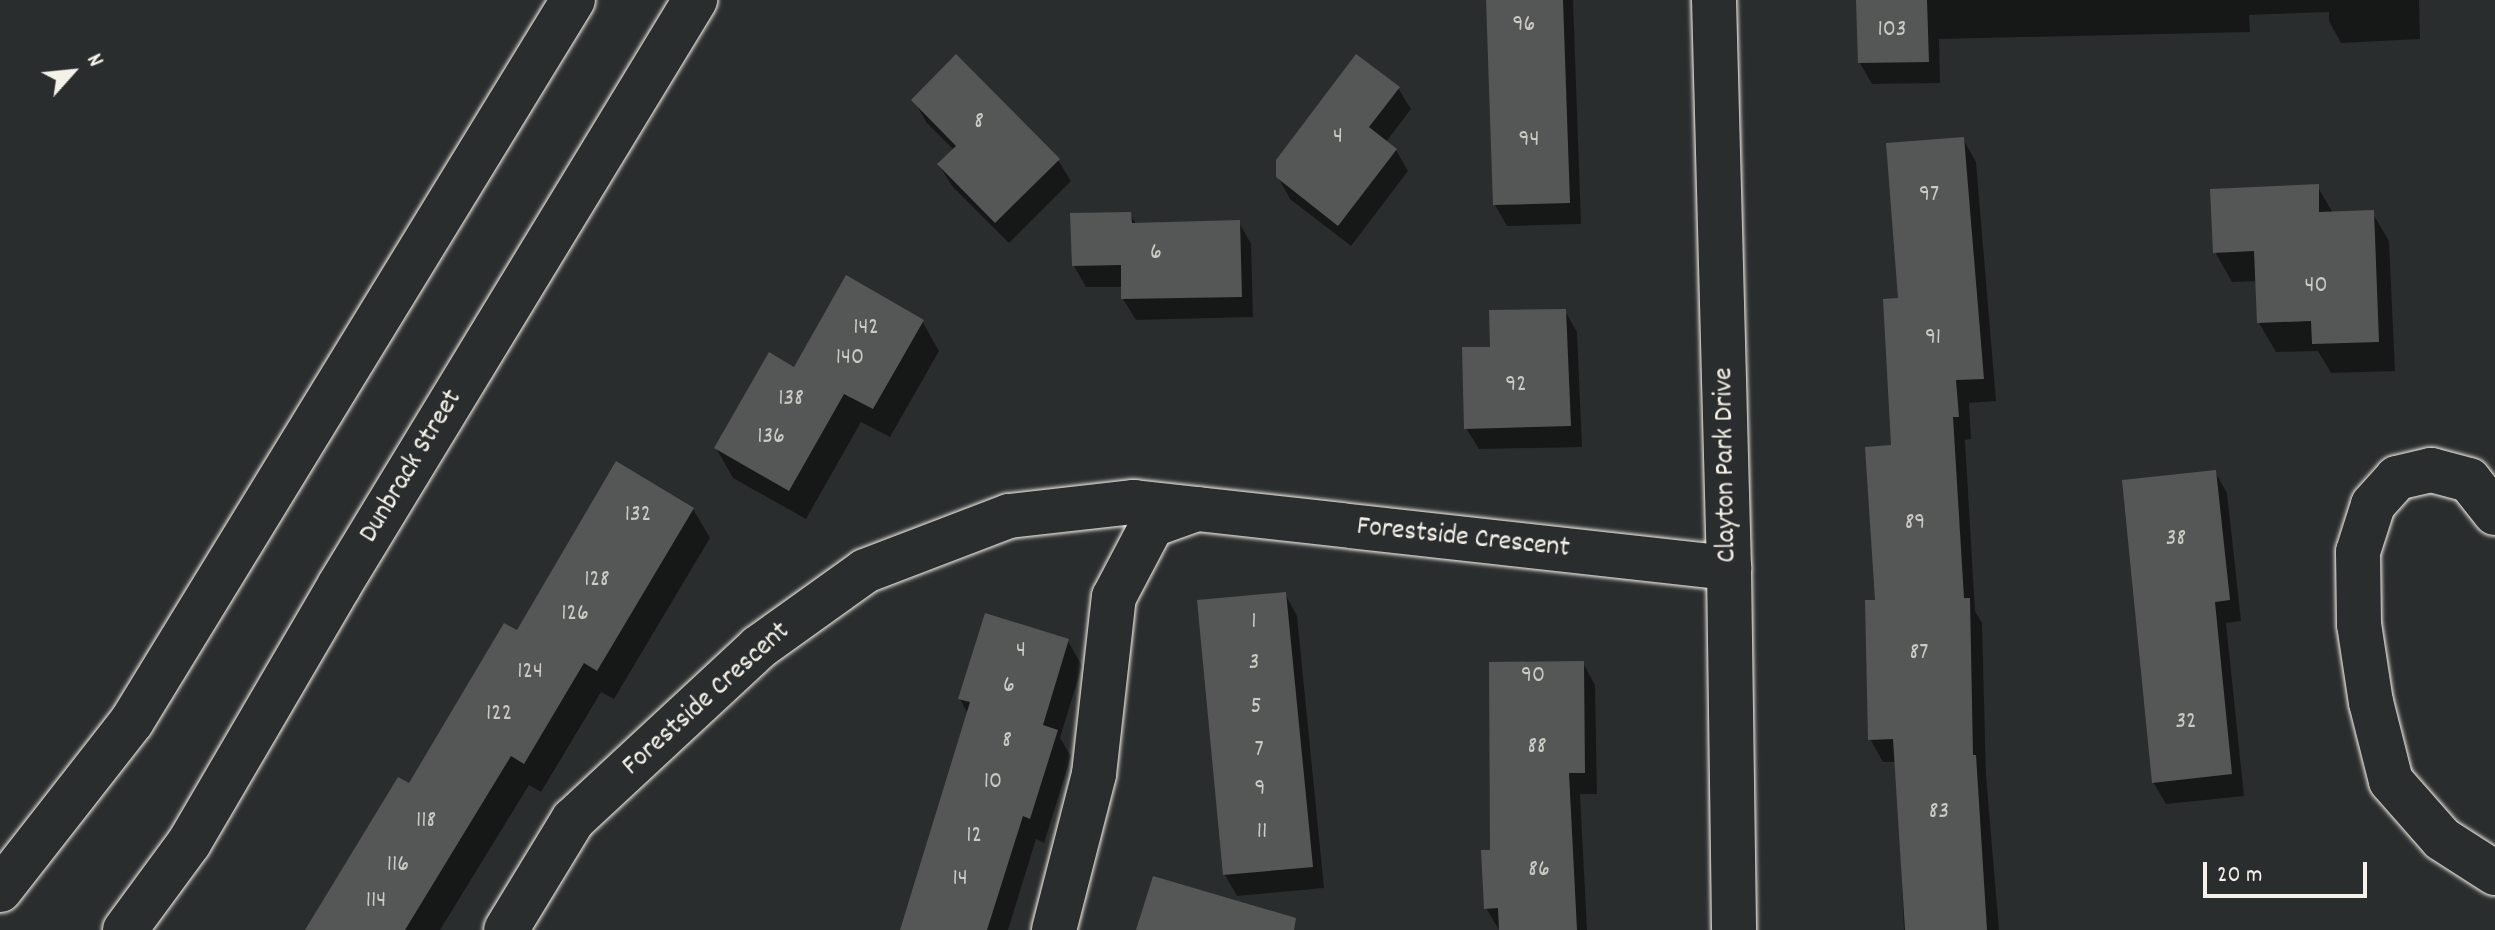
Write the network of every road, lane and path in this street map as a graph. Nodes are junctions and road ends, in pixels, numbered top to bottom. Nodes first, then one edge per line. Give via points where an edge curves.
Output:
1 (573, 0) edge
2 (695, 0) edge
3 (1714, 0) edge
4 (1197, 509) junction
5 (2495, 513) edge
6 (1729, 568) junction
7 (2495, 873) edge
8 (0, 890) edge
9 (125, 930) edge
10 (506, 930) edge
11 (1054, 930) edge
12 (1734, 930) edge

1 - 8 street via 132,721
2 - 9 street, Dunbrack Street via 189,843
3 - 6 street, Clayton Park Drive
4 - 6 street, Forestside Crescent
4 - 10 street, Forestside Crescent via 1134,502 1009,516 865,571 759,647 573,820
4 - 11 street, Forestside Crescent via 1152,525 1114,597 1094,774
5 - 7 street via 2469,480 2431,470 2397,478 2373,505 2358,552 2359,624 2391,781 2442,839
6 - 12 street, Clayton Park Drive

